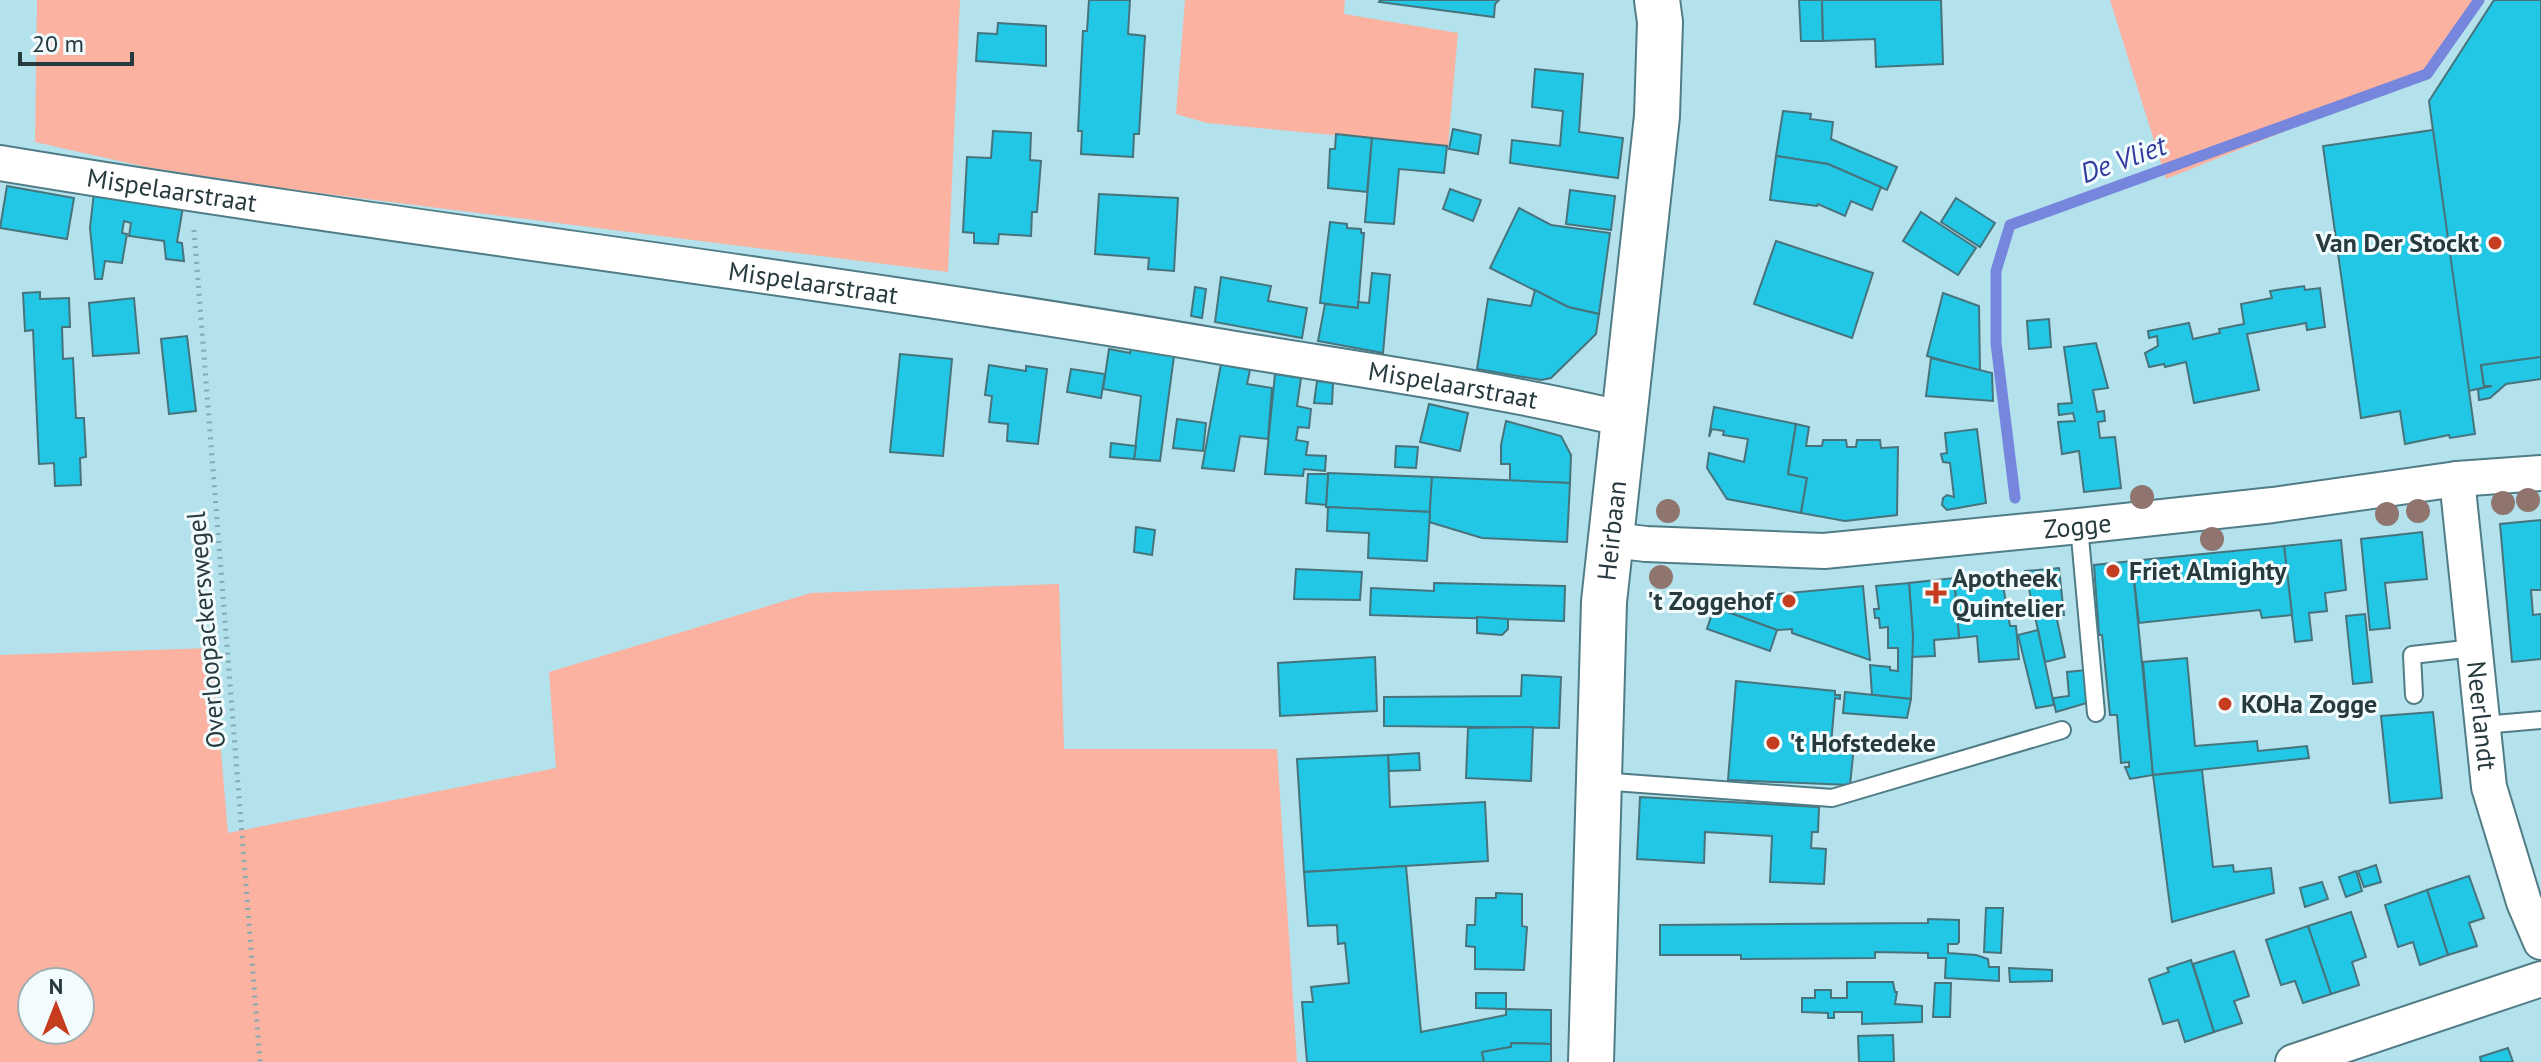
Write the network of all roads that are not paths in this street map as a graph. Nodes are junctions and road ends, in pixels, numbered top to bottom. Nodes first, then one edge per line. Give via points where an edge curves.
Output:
1 (1657, 0) edge
2 (0, 163) edge
3 (1624, 419) junction
4 (2541, 473) edge
5 (2457, 479) junction
6 (2079, 526) junction
7 (1613, 540) junction
8 (2474, 648) junction
9 (2414, 695) dead end
10 (2096, 713) dead end
11 (2541, 720) edge
12 (2483, 725) junction
13 (2062, 730) dead end
14 (1598, 781) junction
15 (2541, 942) edge
16 (2541, 979) edge
17 (1591, 1062) edge
18 (2293, 1062) edge

1 - 3 main road, Heirbaan via 1657,116
2 - 3 street, Mispelaarstraat via 1065,320
3 - 7 main road, Heirbaan
4 - 5 street, Zogge
5 - 6 street, Zogge
5 - 8 street, Neerlandt
6 - 7 street, Zogge via 1824,551
6 - 10 lane
7 - 14 main road, Heirbaan via 1604,602
8 - 9 lane via 2412,655
8 - 12 street, Neerlandt
11 - 12 lane
12 - 15 street, Neerlandt via 2489,787
13 - 14 lane via 1832,798
14 - 17 main road, Heirbaan
16 - 18 street

